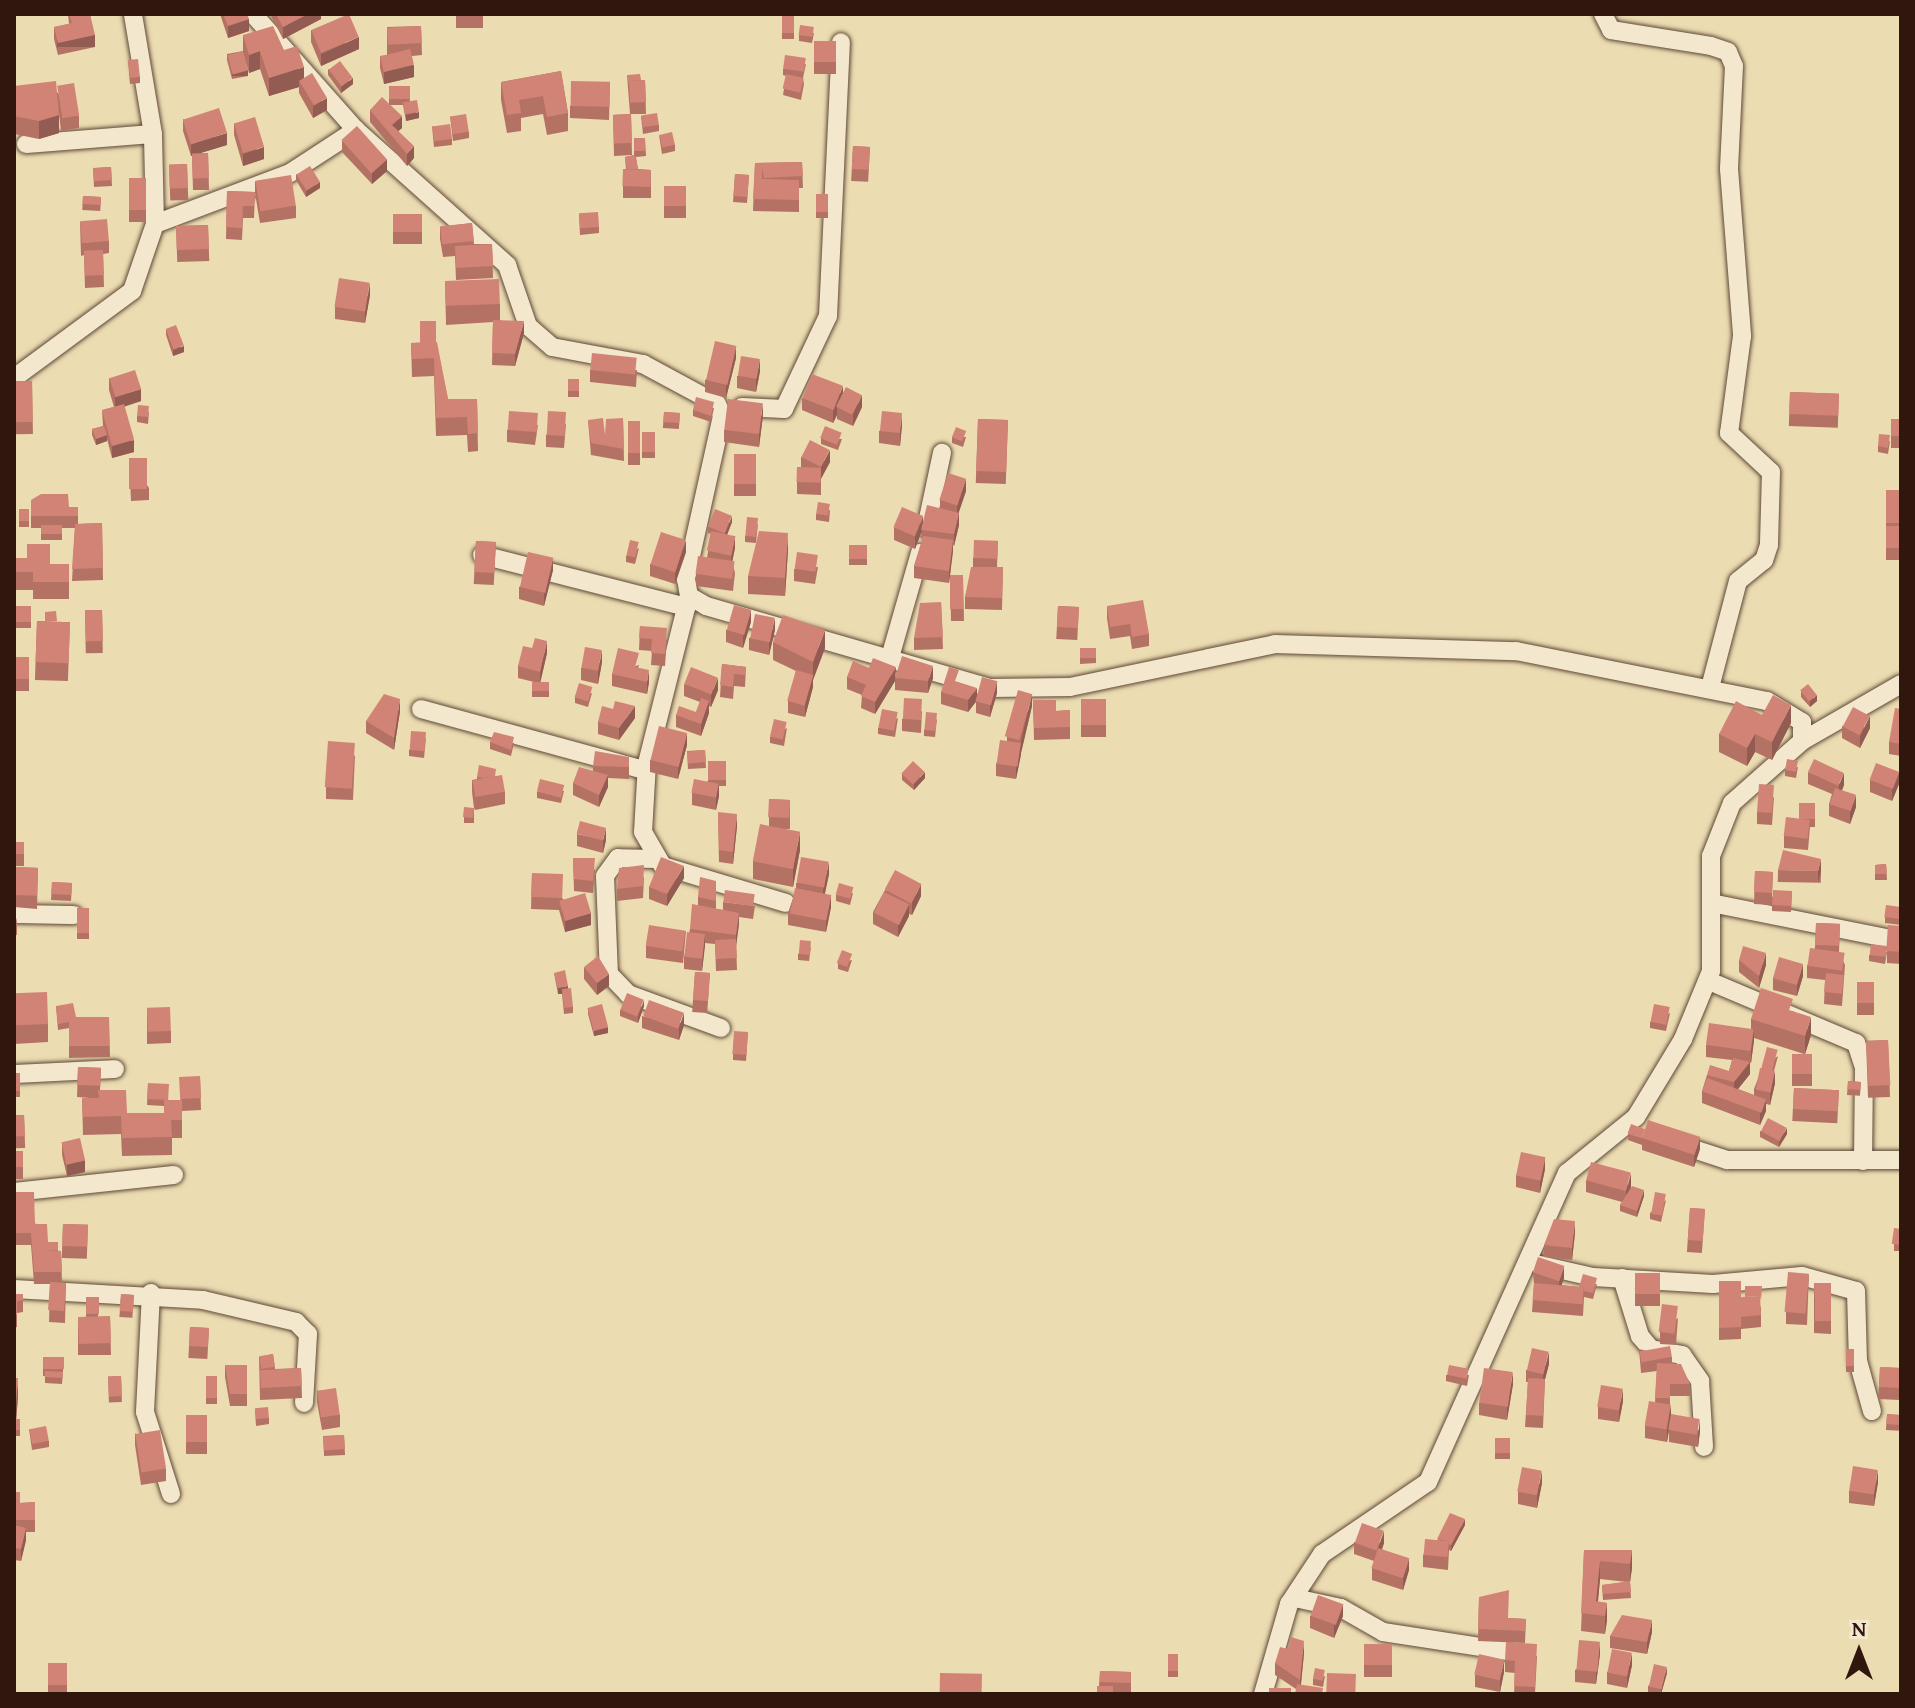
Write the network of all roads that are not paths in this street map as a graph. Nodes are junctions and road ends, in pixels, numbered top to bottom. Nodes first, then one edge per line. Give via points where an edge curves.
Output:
1 (133, 14) edge
2 (253, 14) edge
3 (1603, 14) edge
4 (841, 42) dead end
5 (356, 130) junction
6 (153, 134) junction
7 (26, 144) dead end
8 (155, 224) junction
9 (14, 378) edge
10 (722, 416) junction
11 (942, 453) dead end
12 (482, 555) edge
13 (687, 602) junction
14 (891, 654) junction
15 (1711, 684) junction
16 (1901, 684) edge
17 (421, 709) dead end
18 (1802, 741) junction
19 (647, 771) junction
20 (657, 859) junction
21 (786, 903) dead end
22 (1711, 903) junction
23 (14, 914) edge
24 (74, 915) edge
25 (1901, 941) edge
26 (1709, 981) junction
27 (721, 1028) dead end
28 (115, 1069) dead end
29 (14, 1074) edge
30 (1636, 1117) junction
31 (1901, 1160) edge
32 (1863, 1161) junction
33 (174, 1175) dead end
34 (14, 1192) edge
35 (1529, 1263) junction
36 (1622, 1278) junction
37 (14, 1289) edge
38 (151, 1293) junction
39 (304, 1403) dead end
40 (1872, 1411) dead end
41 (1704, 1447) dead end
42 (171, 1494) dead end
43 (1295, 1598) junction
44 (1506, 1651) edge
45 (1263, 1692) edge
46 (1292, 1694) edge

1 - 6 street
2 - 5 street
3 - 15 street via 1611,30 1711,46 1728,52 1734,66 1729,169 1742,336 1729,433 1771,472 1769,545 1764,560 1738,581
4 - 10 street via 842,103 831,153 835,253 822,338 784,409 727,405
5 - 8 street via 290,173
5 - 10 street via 507,265 528,326 552,347 643,364 717,404
6 - 7 street
6 - 8 street
8 - 9 street via 132,291
10 - 13 street
11 - 14 street
12 - 13 street
13 - 14 street
13 - 19 street
14 - 15 street via 990,688 1070,687 1275,644 1516,651
15 - 18 street via 1767,701 1802,722
16 - 18 street
17 - 19 street
18 - 22 street via 1732,803 1711,856
19 - 20 street via 643,832
20 - 21 street
20 - 27 street via 618,858 605,876 609,974 628,994
22 - 25 street
22 - 26 street
23 - 24 street
26 - 30 street
26 - 32 street via 1856,1043 1864,1067
28 - 29 street
30 - 32 street via 1670,1141 1727,1160
30 - 35 street via 1567,1173
31 - 32 street
33 - 34 street
35 - 36 street
35 - 43 street via 1428,1482 1322,1554
36 - 40 street via 1713,1284 1802,1276 1856,1291 1858,1361
36 - 41 street via 1640,1336 1651,1349 1682,1355 1700,1381
37 - 38 street
38 - 39 street via 252,1309 304,1326
38 - 42 street via 145,1412
43 - 44 street via 1341,1608 1383,1632
43 - 45 street
45 - 46 street

